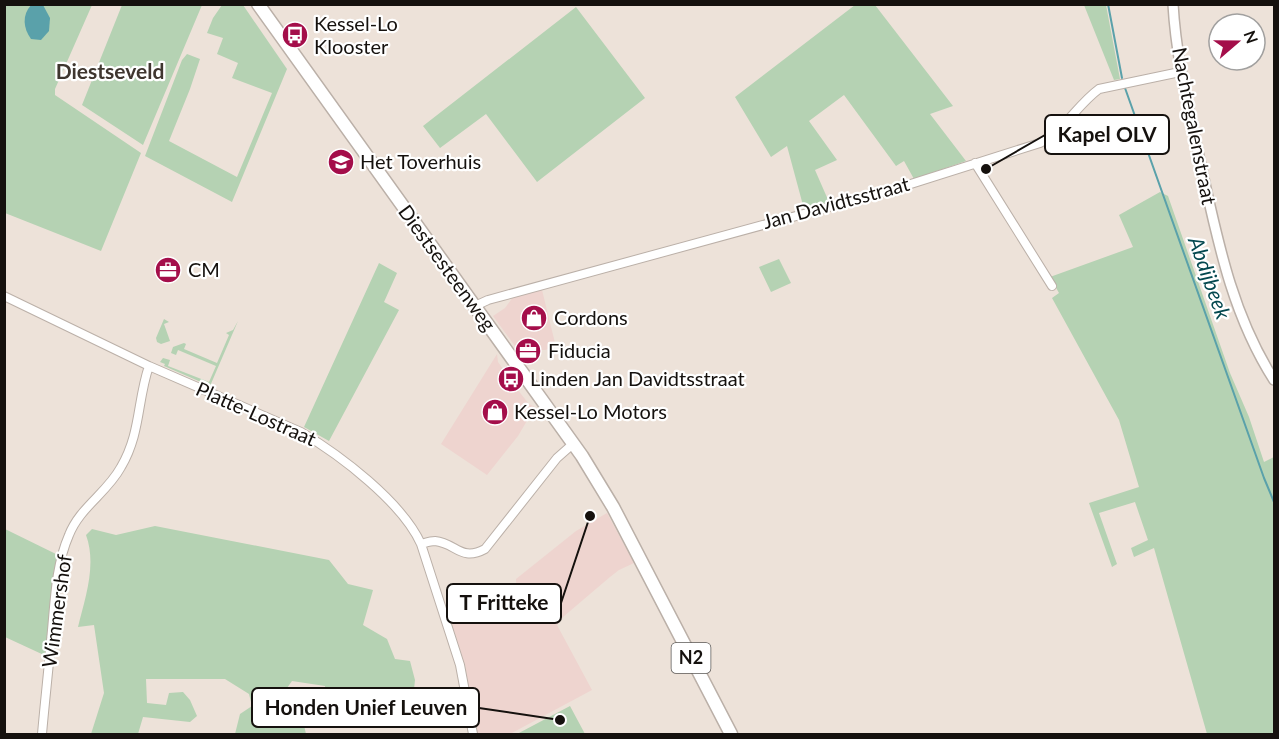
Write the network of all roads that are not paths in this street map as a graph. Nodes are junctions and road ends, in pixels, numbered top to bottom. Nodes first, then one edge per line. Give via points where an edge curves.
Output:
1 (258, 4) edge
2 (1173, 4) edge
3 (1180, 72) junction
4 (975, 163) junction
5 (1052, 286) dead end
6 (4, 296) edge
7 (475, 306) junction
8 (149, 366) junction
9 (1275, 380) edge
10 (574, 443) junction
11 (421, 544) junction
12 (729, 733) edge
13 (42, 735) edge
14 (473, 735) edge

1 - 7 main road, Diestsesteenweg / N2
2 - 3 street, Nachtegalenstraat
3 - 4 street, Jan Davidtsstraat via 1099,89 1049,138
3 - 9 street, Nachtegalenstraat via 1227,277 1246,327
4 - 5 street
4 - 7 street, Jan Davidtsstraat
6 - 8 street, Platte-Lostraat
7 - 10 main road, Diestsesteenweg / N2
8 - 11 street, Platte-Lostraat via 324,445 376,488 415,531
8 - 13 street, Wimmershof via 133,444 121,468 76,519 68,537 57,580
10 - 11 street via 557,458 485,549 466,554 437,541
10 - 12 main road, Diestsesteenweg / N2 via 618,516
11 - 14 street, Platte-Lostraat via 460,665

